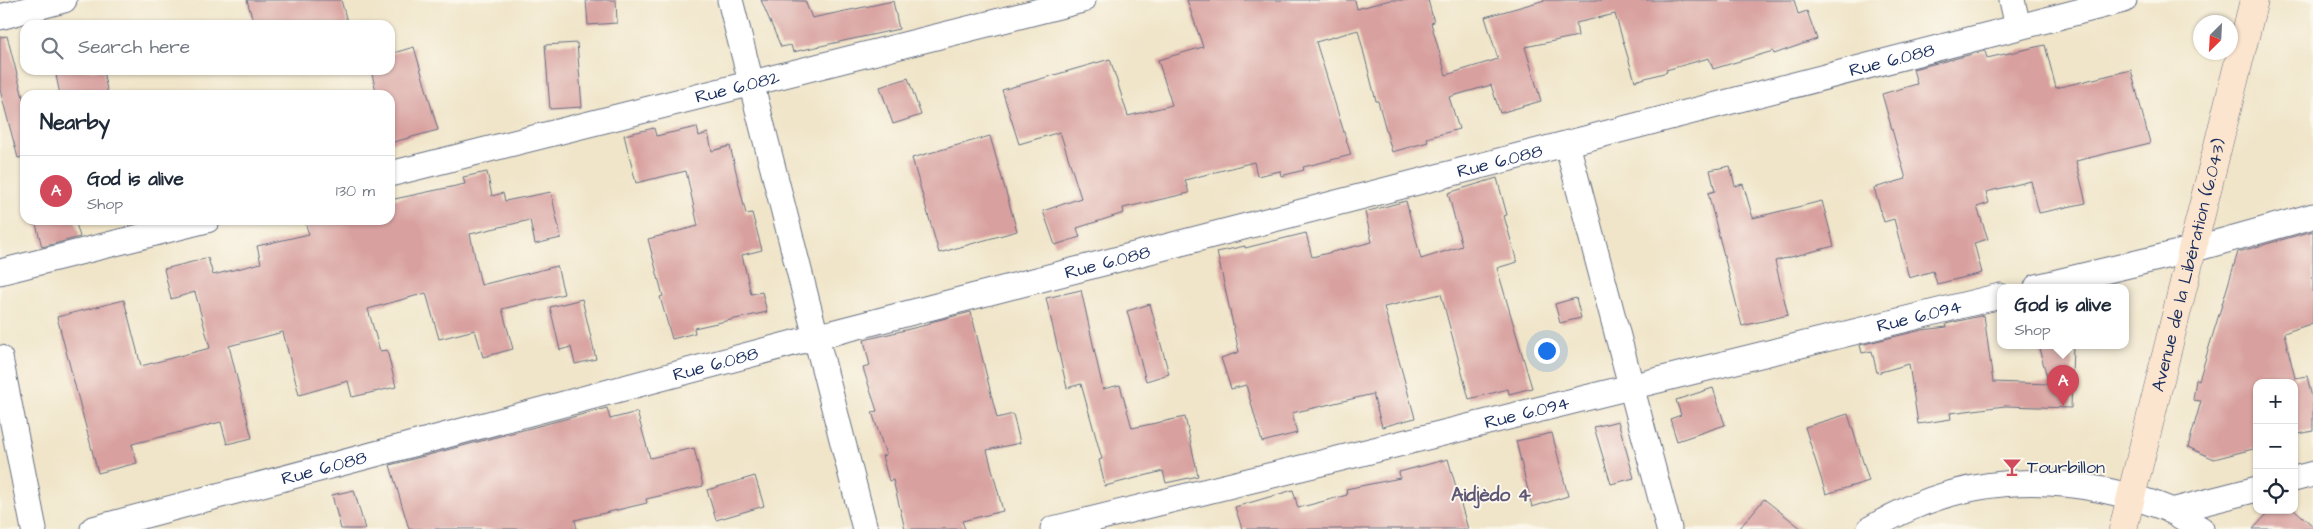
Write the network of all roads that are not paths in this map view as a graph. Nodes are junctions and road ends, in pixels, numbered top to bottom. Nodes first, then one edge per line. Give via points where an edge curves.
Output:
1 (64, 0) edge
2 (730, 0) edge
3 (1083, 0) edge
4 (2012, 0) edge
5 (2124, 0) edge
6 (2254, 0) edge
7 (0, 17) edge
8 (2018, 27) junction
9 (751, 84) junction
10 (1567, 144) junction
11 (395, 173) edge
12 (2313, 216) edge
13 (187, 225) edge
14 (2191, 250) junction
15 (0, 272) edge
16 (2049, 284) edge
17 (1997, 297) edge
18 (816, 337) junction
19 (0, 358) edge
20 (1633, 386) junction
21 (2313, 474) edge
22 (2298, 478) edge
23 (2253, 490) edge
24 (2131, 496) junction
25 (2171, 511) junction
26 (34, 529) edge
27 (93, 529) edge
28 (865, 529) edge
29 (1053, 529) edge
30 (1669, 529) edge
31 (1870, 529) edge
32 (2123, 529) edge
33 (2201, 529) edge

1 - 7 street
2 - 9 street
3 - 9 street, Rue 6.082
4 - 8 street
5 - 8 street, Rue 6.088
6 - 14 main road, Avenue de la Libération (6.043)
8 - 10 street, Rue 6.088
9 - 11 street, Rue 6.082
9 - 18 street
10 - 18 street, Rue 6.088
10 - 20 street
12 - 14 street
13 - 15 street
14 - 16 street
14 - 24 main road, Avenue de la Libération (6.043)
17 - 20 street, Rue 6.094
18 - 27 street, Rue 6.088
18 - 28 street
19 - 26 street
20 - 29 street, Rue 6.094
20 - 30 street
21 - 22 street
23 - 25 street
24 - 25 street
24 - 31 street via 2070,483 2009,482 1950,493 1894,514
24 - 32 main road, Avenue de la Libération (6.043)
25 - 33 street

